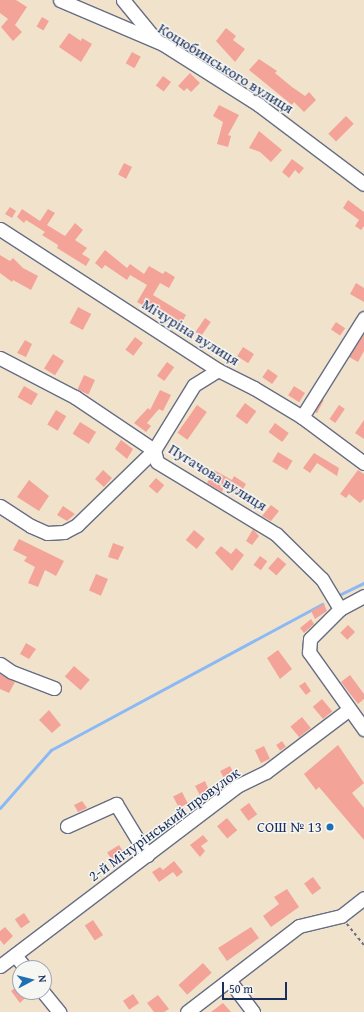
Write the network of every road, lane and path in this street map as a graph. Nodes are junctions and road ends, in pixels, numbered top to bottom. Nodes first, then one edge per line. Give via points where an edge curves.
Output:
1 (60, 0) edge
2 (123, 0) edge
3 (158, 41) junction
4 (364, 184) edge
5 (0, 229) edge
6 (364, 318) edge
7 (0, 358) edge
8 (218, 370) junction
9 (302, 417) junction
10 (154, 450) junction
11 (364, 463) edge
12 (0, 506) edge
13 (364, 596) edge
14 (340, 609) junction
15 (0, 664) edge
16 (54, 688) dead end
17 (348, 710) junction
18 (364, 729) edge
19 (67, 826) dead end
20 (147, 855) junction
21 (364, 898) edge
22 (341, 916) junction
23 (364, 945) edge
24 (15, 955) junction
25 (19, 960) edge
26 (0, 966) edge
27 (229, 980) junction
28 (49, 1000) edge
29 (59, 1012) edge
30 (187, 1012) edge
31 (253, 1012) edge

1 - 3 street, Коцюбинського вулиця
2 - 3 street
3 - 4 street, Коцюбинського вулиця via 259,105
5 - 8 street, Мічуріна вулиця
6 - 9 street
7 - 10 street, Пугачова вулиця via 75,397
8 - 9 street, Мічуріна вулиця
8 - 10 street via 194,385
9 - 11 street, Мічуріна вулиця
10 - 12 street via 77,525 64,532 47,533
10 - 14 street, Пугачова вулиця via 157,462 276,534 322,579
13 - 14 street
14 - 17 street via 310,638 309,652
15 - 16 street via 12,672
17 - 18 street
17 - 20 street, 2-й Мічурінський провулок via 266,772 237,786
19 - 20 street via 116,804
20 - 24 street, 2-й Мічурінський провулок
21 - 22 street
22 - 23 path
22 - 27 street via 299,926
24 - 25 street
24 - 26 street, 2-й Мічурінський провулок
27 - 30 street
27 - 31 street
28 - 29 street

